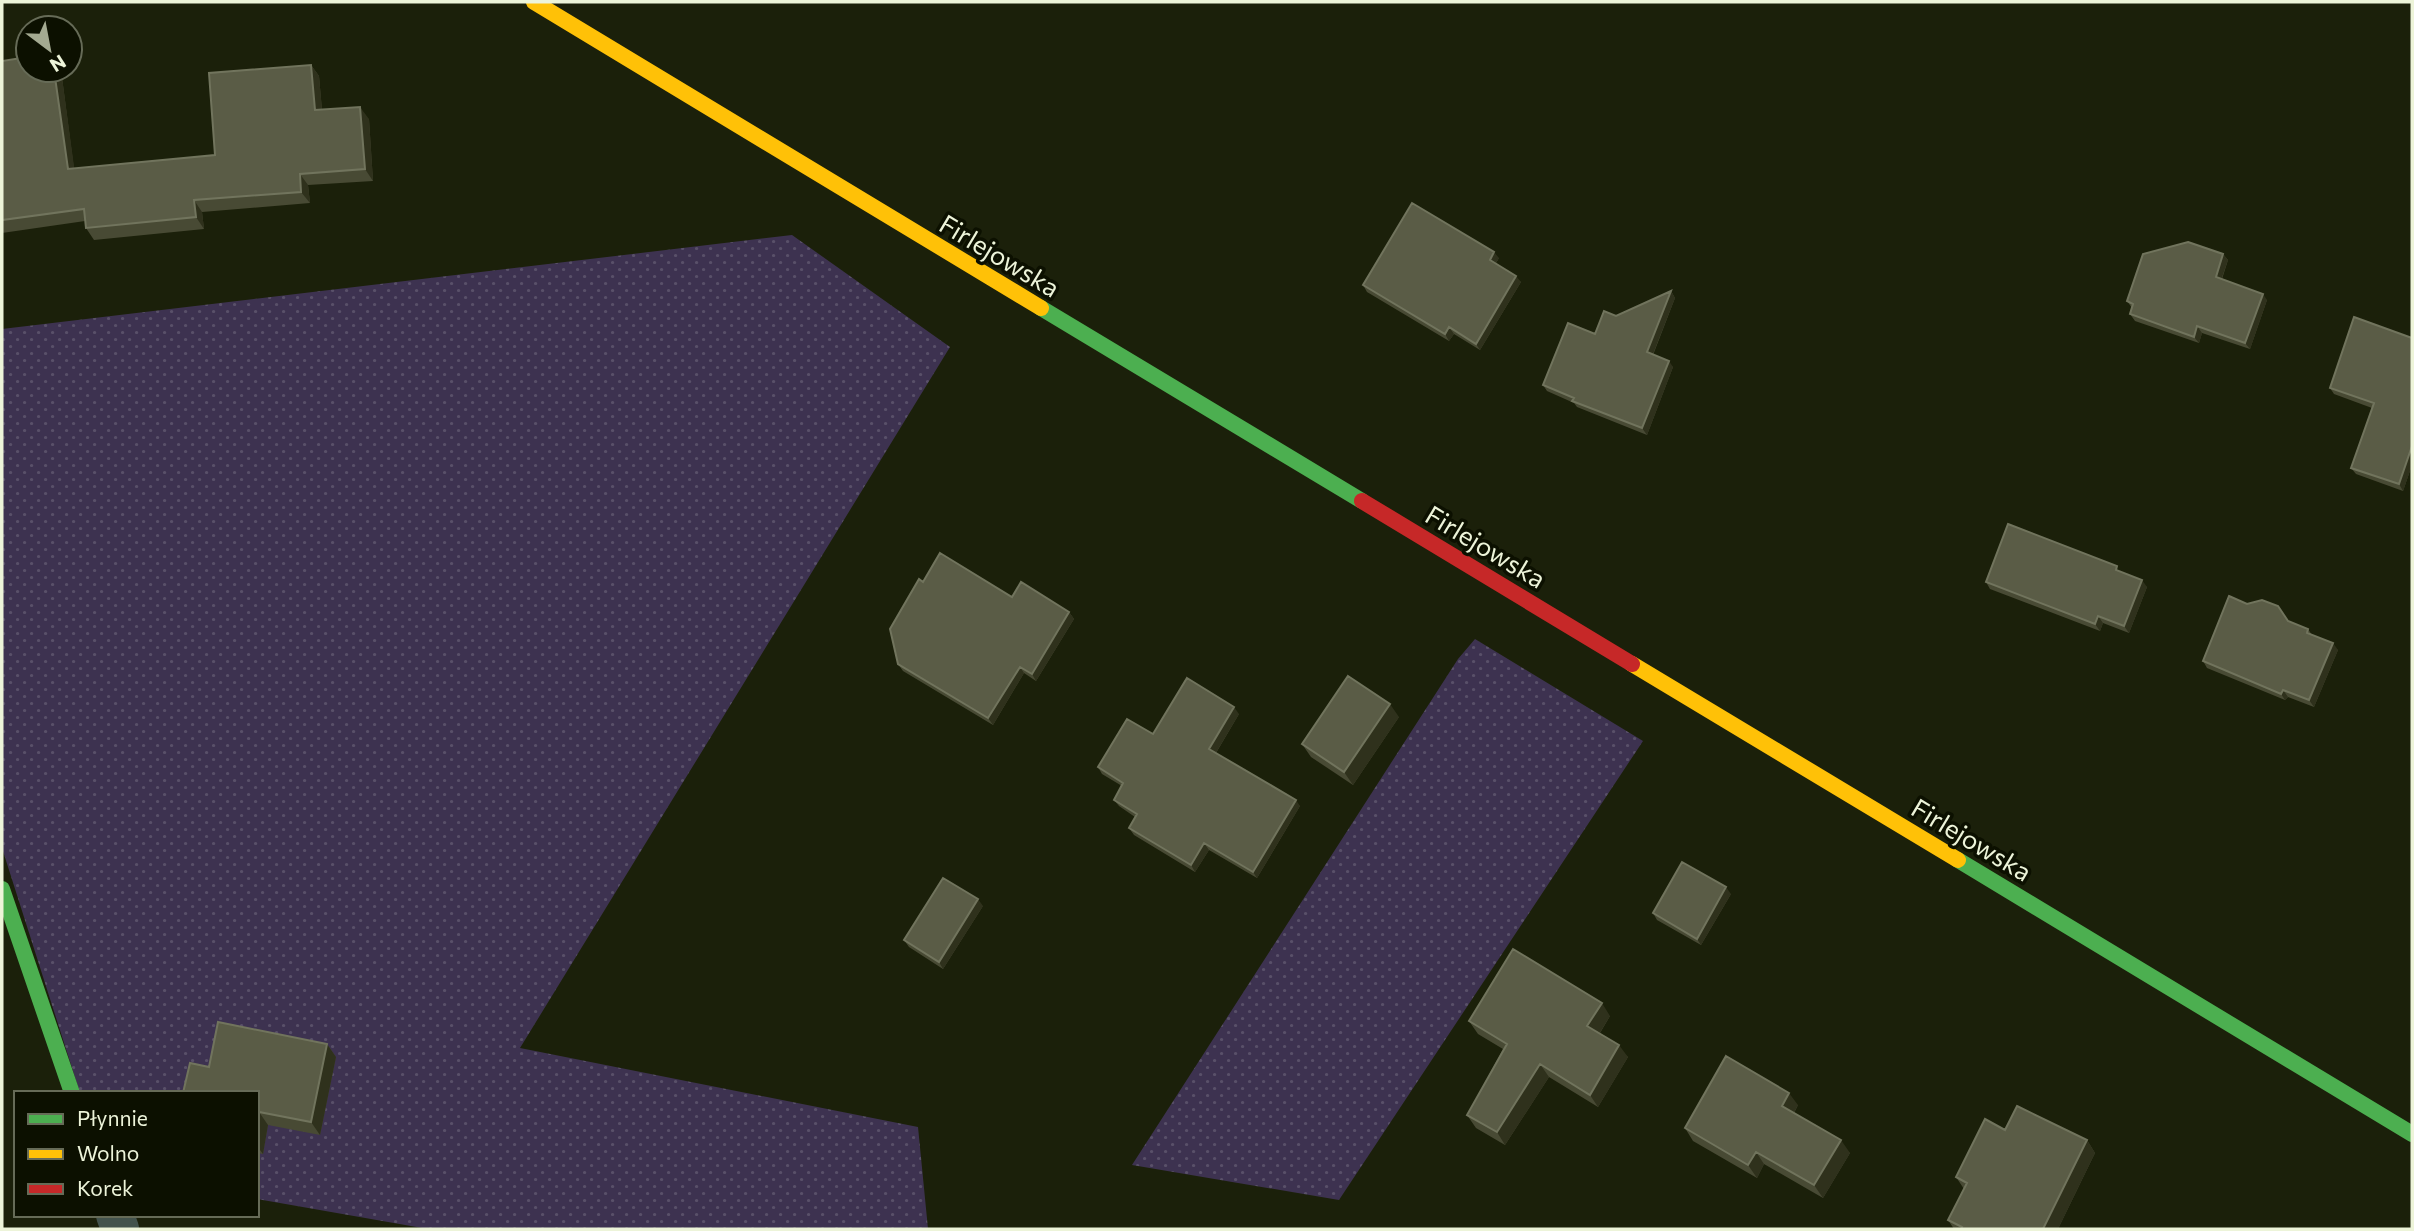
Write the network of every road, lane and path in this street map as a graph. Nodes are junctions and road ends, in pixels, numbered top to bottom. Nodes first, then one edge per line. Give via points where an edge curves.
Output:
1 (534, 2) edge
2 (2, 889) edge
3 (71, 1091) edge
4 (2412, 1134) edge

1 - 4 street, Firlejowska
2 - 3 street

